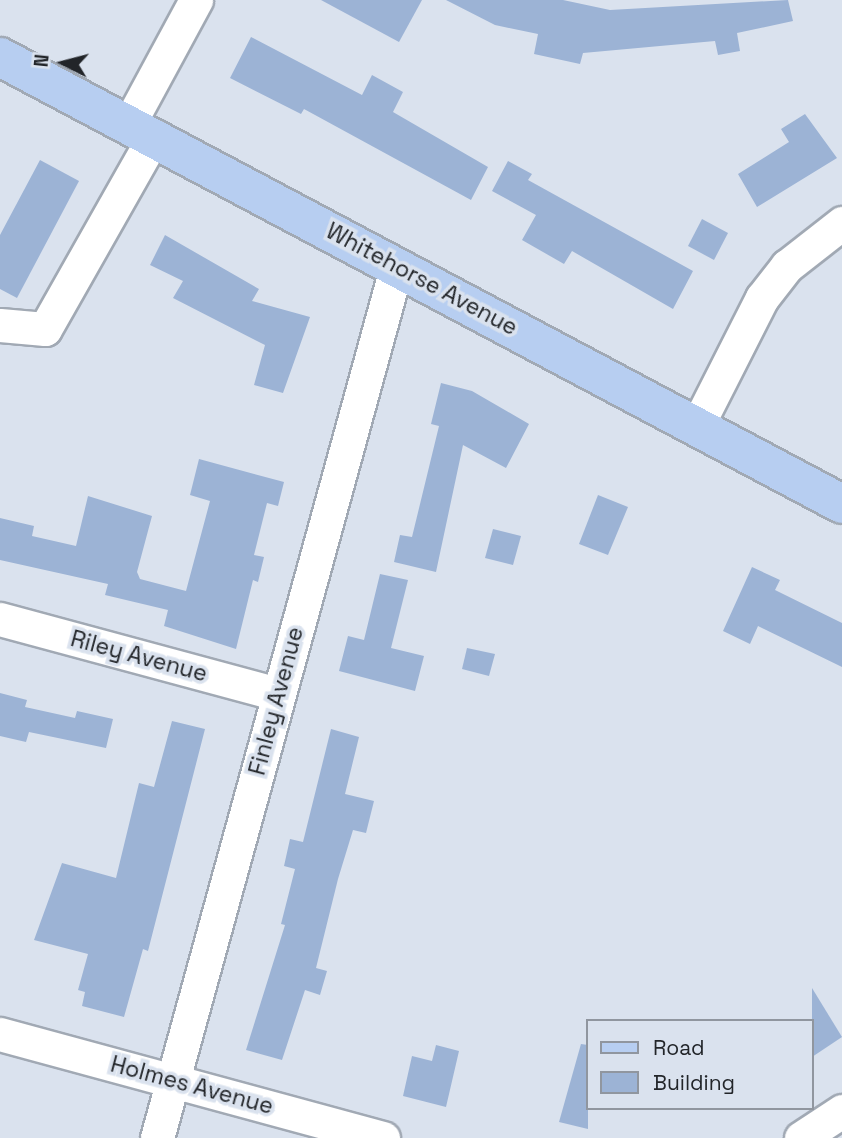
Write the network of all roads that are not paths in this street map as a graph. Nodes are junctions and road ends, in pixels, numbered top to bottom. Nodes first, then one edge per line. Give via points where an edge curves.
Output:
1 (195, 0) edge
2 (0, 57) edge
3 (142, 129) junction
4 (842, 223) edge
5 (397, 265) junction
6 (0, 325) edge
7 (697, 426) junction
8 (842, 504) edge
9 (0, 619) edge
10 (278, 694) junction
11 (0, 1034) edge
12 (173, 1079) junction
13 (842, 1111) edge
14 (157, 1138) edge
15 (383, 1138) edge
16 (801, 1138) edge

1 - 3 street
2 - 3 main road, Whitehorse Avenue
3 - 5 main road, Whitehorse Avenue
3 - 6 street via 45,328
4 - 7 street via 787,266 762,298
5 - 7 main road, Whitehorse Avenue
5 - 10 street, Finley Avenue
7 - 8 main road, Whitehorse Avenue
9 - 10 street, Riley Avenue
10 - 12 street, Finley Avenue
11 - 12 street, Holmes Avenue
12 - 14 street, Finley Avenue
12 - 15 street, Holmes Avenue
13 - 16 street

